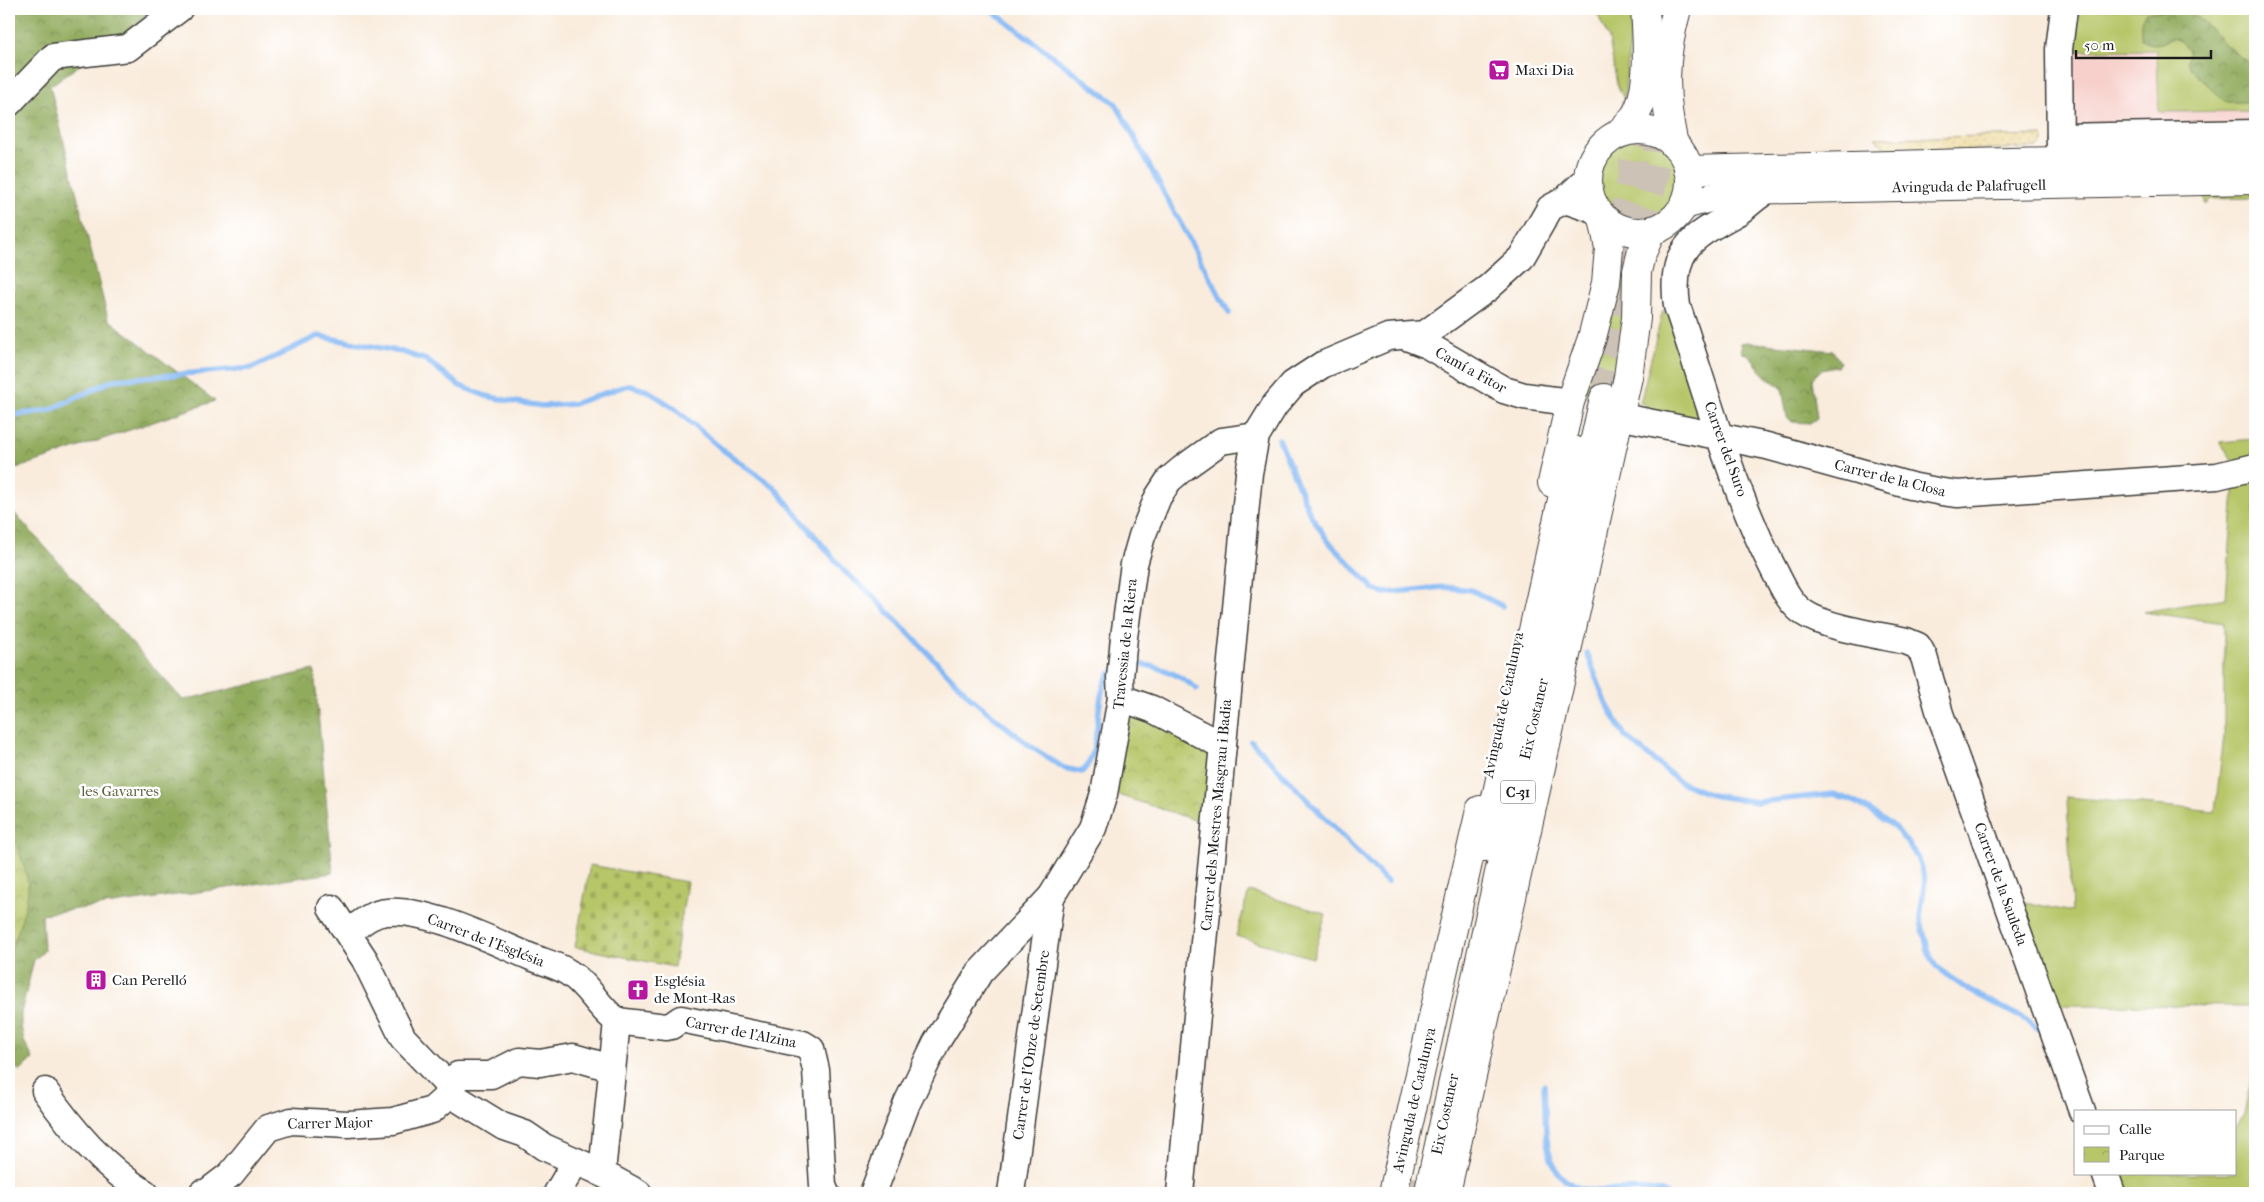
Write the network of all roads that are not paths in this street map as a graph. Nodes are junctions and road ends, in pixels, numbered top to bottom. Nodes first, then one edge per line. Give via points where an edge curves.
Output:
1 (179, 9) edge
2 (1645, 9) edge
3 (1677, 9) edge
4 (2064, 9) edge
5 (9, 103) edge
6 (2255, 133) edge
7 (1618, 134) junction
8 (1674, 145) junction
9 (2060, 149) junction
10 (2255, 156) edge
11 (1688, 170) junction
12 (1587, 178) junction
13 (2255, 180) edge
14 (1770, 189) junction
15 (1565, 200) junction
16 (1684, 205) junction
17 (1600, 214) junction
18 (1652, 230) junction
19 (1404, 336) junction
20 (1594, 404) junction
21 (1720, 435) junction
22 (1256, 436) junction
23 (2255, 467) edge
24 (1924, 657) joint
25 (1121, 678) junction
26 (1223, 746) junction
27 (1051, 897) junction
28 (331, 908) dead end
29 (1022, 926) junction
30 (348, 933) junction
31 (1045, 945) junction
32 (617, 1021) junction
33 (611, 1068) junction
34 (448, 1088) junction
35 (45, 1091) dead end
36 (2082, 1110) edge
37 (576, 1161) junction
38 (602, 1173) junction
39 (2105, 1174) edge
40 (1420, 1188) edge
41 (145, 1193) edge
42 (202, 1193) edge
43 (558, 1193) edge
44 (638, 1193) edge
45 (826, 1193) edge
46 (873, 1193) edge
47 (1011, 1193) edge
48 (1180, 1193) edge
49 (2112, 1193) edge

1 - 5 street via 128,48 53,57
2 - 7 main road via 1647,44 1642,98 1634,116
3 - 8 main road via 1668,52 1665,89
4 - 9 street via 2059,49
6 - 9 street, Avinguda de Palafrugell
7 - 8 main road via 1644,130 1660,135
7 - 12 main road via 1600,148 1589,167
8 - 11 main road
9 - 10 main road, Avinguda de Palafrugell
9 - 11 main road, Avinguda de Palafrugell
11 - 16 main road via 1689,188
12 - 15 street
12 - 17 main road via 1590,196
13 - 14 main road, Avinguda de Palafrugell
14 - 16 main road, Avinguda de Palafrugell via 1740,190
14 - 21 street, Carrer del Suro via 1745,208 1695,237 1684,248 1678,269 1677,306
15 - 17 street
15 - 19 street via 1550,208 1521,258 1488,288 1425,334
16 - 18 main road via 1667,223
17 - 18 main road via 1621,229
17 - 20 main road, Avinguda de Catalunya via 1609,248 1606,283 1592,338
18 - 20 main road, Avinguda de Catalunya via 1638,271 1634,340
19 - 20 street, Camí a Fitor via 1504,390 1524,396
19 - 22 street via 1388,337 1322,365 1301,379 1283,394
20 - 21 street, Carrer de la Closa
20 - 40 main road, Eix Costaner / C-31
20 - 40 main road, Avinguda de Catalunya
21 - 23 street, Carrer de la Closa via 1919,488 1958,494 2217,476
21 - 24 street, Carrer del Suro via 1759,541 1790,600 1803,613 1820,621 1918,646
22 - 25 street, Travessia de la Riera via 1221,441 1169,480 1158,497 1134,564
22 - 26 street, Carrer dels Mestres Masgrau i Badia via 1249,473
24 - 36 street, Carrer de la Sauleda via 1943,723
25 - 26 street via 1152,709
25 - 27 street, Travessia de la Riera via 1104,794 1093,828
26 - 48 street, Carrer dels Mestres Masgrau i Badia
27 - 29 street, Travessia de la Riera
27 - 31 street, Carrer de l'Onze de Setembre
28 - 30 street
29 - 31 street
29 - 46 street, Travessia de la Riera via 980,972 936,1043 907,1103
30 - 32 street, Carrer de l'Església via 373,914 410,913 439,920 569,972 603,1011
30 - 34 street via 365,960 403,1038
31 - 47 street, Carrer de l'Onze de Setembre
32 - 33 street
32 - 45 street, Carrer de l'Alzina via 666,1027 681,1018 803,1044 811,1049 816,1070
33 - 34 street via 573,1057 540,1063 519,1061 491,1075 458,1075
33 - 38 street
34 - 37 street via 502,1126 525,1134 544,1147
34 - 42 street, Carrer Major via 432,1110 393,1121 348,1124 291,1120 268,1128 231,1174
35 - 41 street via 73,1131 121,1178
37 - 38 street
37 - 43 street
38 - 44 street
39 - 49 street

